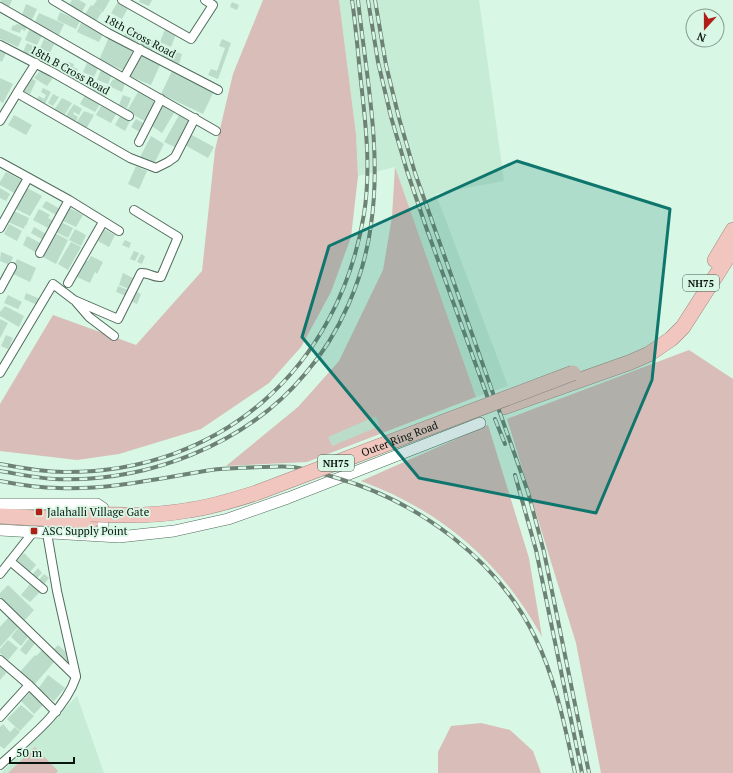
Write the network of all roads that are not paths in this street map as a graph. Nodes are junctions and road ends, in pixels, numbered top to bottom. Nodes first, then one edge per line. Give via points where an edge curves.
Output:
1 (53, 0) edge
2 (122, 0) edge
3 (205, 0) edge
4 (0, 7) edge
5 (0, 45) edge
6 (140, 49) junction
7 (36, 63) junction
8 (124, 78) junction
9 (218, 90) dead end
10 (17, 93) junction
11 (161, 99) junction
12 (128, 116) dead end
13 (195, 118) junction
14 (0, 121) edge
15 (216, 131) dead end
16 (139, 142) dead end
17 (0, 162) edge
18 (28, 178) junction
19 (69, 200) junction
20 (134, 210) dead end
21 (103, 222) junction
22 (0, 228) edge
23 (733, 230) edge
24 (119, 231) dead end
25 (733, 249) edge
26 (40, 253) dead end
27 (12, 267) dead end
28 (68, 283) dead end
29 (0, 289) edge
30 (74, 300) junction
31 (114, 336) dead end
32 (0, 373) edge
33 (575, 377) junction
34 (480, 423) dead end
35 (0, 504) edge
36 (0, 510) edge
37 (0, 516) edge
38 (91, 517) junction
39 (0, 530) edge
40 (34, 531) junction
41 (47, 533) junction
42 (103, 535) junction
43 (10, 561) junction
44 (0, 574) edge
45 (43, 589) dead end
46 (0, 603) edge
47 (0, 660) edge
48 (76, 677) junction
49 (29, 685) junction
50 (56, 712) junction
51 (0, 717) edge
52 (0, 765) edge

1 - 6 street, 18th Cross Road
2 - 3 street via 191,39 213,5
4 - 8 street
5 - 7 street, 18th B Cross Road
6 - 8 street
6 - 9 street, 18th Cross Road
7 - 10 street
7 - 12 street, 18th B Cross Road
8 - 11 street
10 - 13 street via 130,158 156,168 175,157
10 - 14 street
11 - 13 street
11 - 16 street
13 - 15 street
17 - 18 street
18 - 19 street
18 - 22 street
19 - 21 street
19 - 26 street
20 - 30 street via 178,236 161,277 141,273 118,319
21 - 24 street
21 - 28 street
23 - 33 highway, Outer Ring Road / NH75 via 682,314 666,334 645,348
25 - 33 highway, Outer Ring Road / NH75 via 683,327 671,339 649,354 631,362
27 - 29 street
30 - 31 street via 89,317
30 - 32 street via 53,284
33 - 38 highway, Outer Ring Road / NH75, bridge via 256,494 191,510
34 - 42 street via 228,519 174,531 119,537
35 - 42 street via 97,504 103,508
36 - 38 highway, Outer Ring Road / NH75
37 - 38 highway, Outer Ring Road / NH75
39 - 40 street
40 - 41 street
40 - 43 street
41 - 42 street
41 - 48 street
43 - 44 street
43 - 45 street
46 - 48 street
47 - 49 street
48 - 50 street via 74,686
49 - 50 street
49 - 51 street
50 - 52 street

